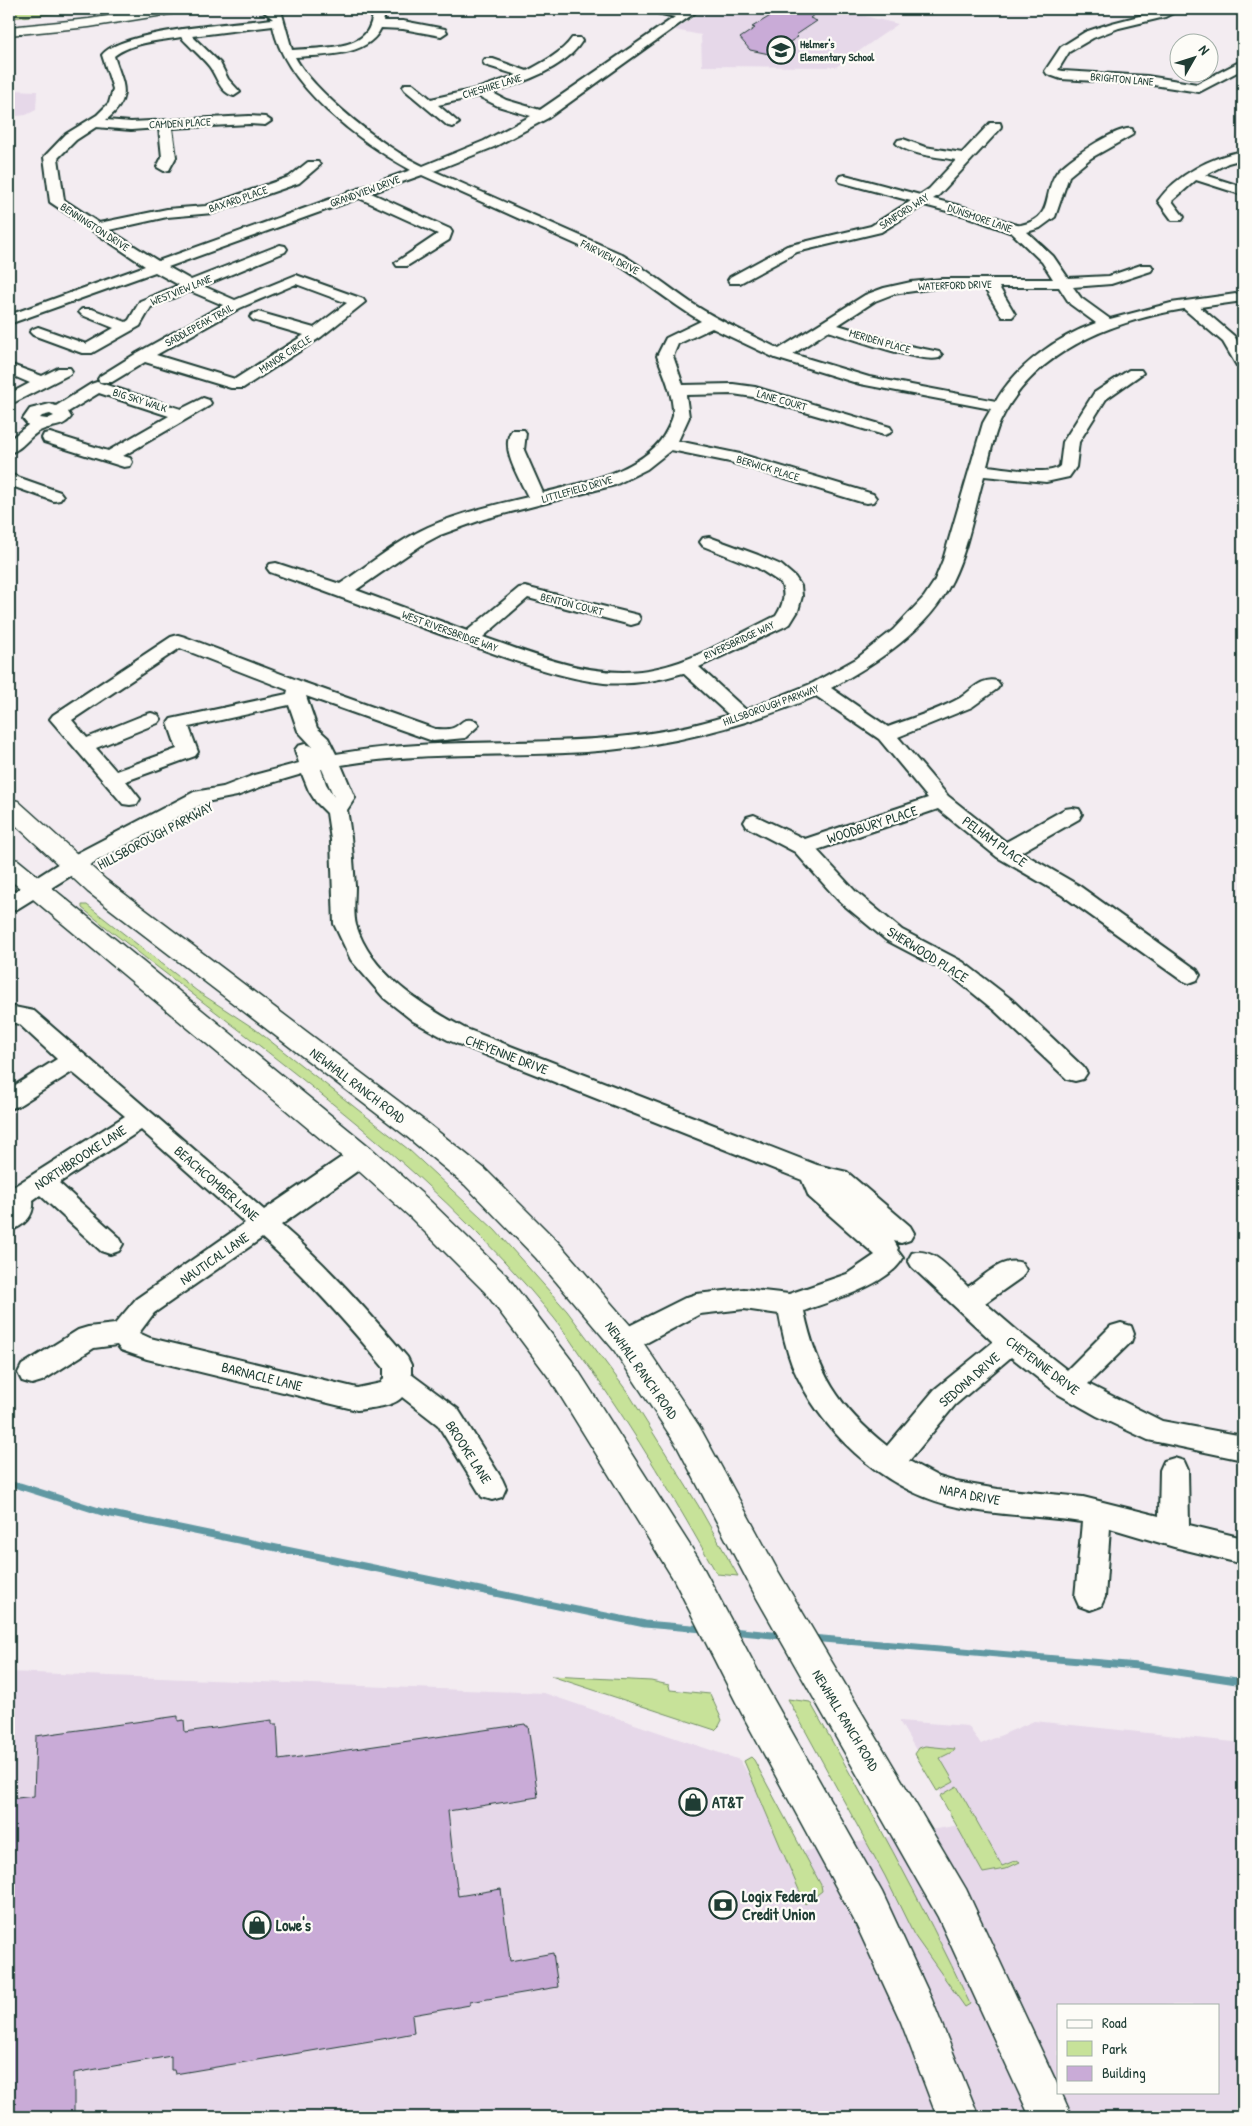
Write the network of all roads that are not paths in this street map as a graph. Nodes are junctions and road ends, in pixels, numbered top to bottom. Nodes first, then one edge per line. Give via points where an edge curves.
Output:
1 (144, 9) edge
2 (176, 9) edge
3 (267, 9) edge
4 (381, 9) edge
5 (652, 9) edge
6 (1175, 9) edge
7 (254, 10) edge
8 (689, 12) edge
9 (278, 22) junction
10 (9, 24) edge
11 (375, 24) junction
12 (1104, 28) junction
13 (9, 31) edge
14 (441, 32) dead end
15 (184, 34) junction
16 (1125, 34) dead end
17 (576, 41) dead end
18 (287, 54) junction
19 (489, 62) dead end
20 (1243, 64) edge
21 (528, 75) junction
22 (409, 87) dead end
23 (234, 92) dead end
24 (482, 92) junction
25 (428, 103) junction
26 (542, 115) junction
27 (265, 120) dead end
28 (96, 122) junction
29 (452, 123) dead end
30 (165, 125) junction
31 (995, 126) dead end
32 (1127, 132) dead end
33 (903, 143) dead end
34 (1243, 155) edge
35 (966, 158) junction
36 (313, 165) dead end
37 (164, 167) dead end
38 (422, 170) junction
39 (1196, 176) junction
40 (845, 179) dead end
41 (1243, 191) edge
42 (359, 193) junction
43 (922, 200) junction
44 (1177, 217) dead end
45 (97, 228) junction
46 (1016, 230) junction
47 (280, 248) dead end
48 (402, 263) dead end
49 (157, 268) junction
50 (1146, 268) dead end
51 (296, 279) joint
52 (735, 280) dead end
53 (989, 283) junction
54 (1062, 283) junction
55 (191, 286) junction
56 (1243, 297) edge
57 (1187, 304) junction
58 (235, 305) junction
59 (87, 312) dead end
60 (1006, 314) dead end
61 (258, 317) dead end
62 (9, 320) edge
63 (713, 322) junction
64 (1108, 325) junction
65 (826, 326) junction
66 (126, 328) junction
67 (38, 332) dead end
68 (316, 334) junction
69 (1236, 339) edge
70 (780, 355) junction
71 (934, 355) dead end
72 (143, 356) junction
73 (1243, 363) edge
74 (9, 369) edge
75 (64, 371) dead end
76 (1135, 374) dead end
77 (42, 382) junction
78 (102, 383) junction
79 (677, 390) junction
80 (9, 401) edge
81 (203, 402) dead end
82 (998, 406) junction
83 (183, 415) junction
84 (38, 418) junction
85 (884, 430) dead end
86 (518, 433) dead end
87 (50, 438) dead end
88 (668, 444) junction
89 (10, 445) edge
90 (977, 470) junction
91 (13, 484) edge
92 (54, 496) dead end
93 (867, 498) dead end
94 (538, 500) junction
95 (709, 542) dead end
96 (276, 568) dead end
97 (343, 591) junction
98 (631, 619) dead end
99 (469, 639) junction
100 (685, 665) junction
101 (627, 678) joint
102 (990, 684) dead end
103 (818, 688) junction
104 (297, 693) junction
105 (742, 717) junction
106 (151, 719) dead end
107 (469, 725) dead end
108 (308, 731) junction
109 (886, 735) junction
110 (84, 746) junction
111 (330, 761) junction
112 (310, 766) junction
113 (113, 779) junction
114 (130, 799) dead end
115 (942, 801) junction
116 (9, 806) edge
117 (337, 810) junction
118 (1072, 814) dead end
119 (754, 822) dead end
120 (803, 847) junction
121 (1005, 852) junction
122 (9, 866) edge
123 (77, 869) junction
124 (36, 889) junction
125 (9, 904) edge
126 (1189, 975) dead end
127 (9, 1000) edge
128 (9, 1008) edge
129 (9, 1014) edge
130 (72, 1060) junction
131 (1075, 1073) dead end
132 (9, 1100) edge
133 (142, 1118) junction
134 (361, 1156) junction
135 (42, 1182) junction
136 (14, 1194) edge
137 (9, 1221) edge
138 (263, 1224) junction
139 (110, 1244) dead end
140 (892, 1246) junction
141 (1013, 1270) dead end
142 (966, 1302) junction
143 (790, 1305) junction
144 (123, 1334) junction
145 (1121, 1334) dead end
146 (625, 1341) junction
147 (1012, 1342) junction
148 (32, 1373) dead end
149 (398, 1379) junction
150 (1068, 1386) junction
151 (1243, 1448) edge
152 (889, 1464) junction
153 (1174, 1470) dead end
154 (492, 1488) dead end
155 (1097, 1512) junction
156 (1174, 1534) junction
157 (1243, 1551) edge
158 (1090, 1596) dead end
159 (958, 2117) edge
160 (1051, 2117) edge

1 - 10 main road
2 - 13 main road via 90,23
3 - 9 street, FAIRVIEW DRIVE via 278,16
4 - 11 street
5 - 8 street
6 - 12 street via 1161,16
7 - 9 street via 266,19
8 - 26 street, GRANDVIEW DRIVE
9 - 15 street, BENNINGTON DRIVE
9 - 18 street, FAIRVIEW DRIVE
11 - 14 street
11 - 18 street via 368,38 349,46
12 - 16 street
12 - 20 street, BRIGHTON LANE via 1065,50 1051,71 1054,74 1141,79 1200,88
15 - 23 street via 216,66 223,81
15 - 28 street, BENNINGTON DRIVE via 125,44 109,52 118,96 110,110
17 - 21 street, CHESHIRE LANE
18 - 38 street, FAIRVIEW DRIVE via 313,88 366,137 386,152
19 - 21 street
21 - 24 street, CHESHIRE LANE
22 - 25 street
24 - 25 street, CHESHIRE LANE
24 - 26 street via 502,103
25 - 29 street
26 - 38 street, GRANDVIEW DRIVE via 489,144
27 - 30 street, CAMDEN PLACE
28 - 30 street, CAMDEN PLACE
28 - 45 street, BENNINGTON DRIVE via 70,138 51,157 57,202
30 - 37 street via 169,157
31 - 35 street, SANFORD WAY
32 - 46 street via 1073,164 1059,182 1050,214 1034,225
33 - 35 street
34 - 39 street via 1221,161
35 - 43 street, SANFORD WAY
36 - 45 street, BAXARD PLACE via 294,180 208,210 167,213
38 - 42 street, GRANDVIEW DRIVE
38 - 63 street, FAIRVIEW DRIVE via 614,256
39 - 41 street
39 - 44 street via 1170,192 1165,201
40 - 43 street, DUNSMORE LANE
42 - 48 street via 445,232 444,237
42 - 49 street, GRANDVIEW DRIVE
43 - 46 street, DUNSMORE LANE via 971,213
43 - 52 street, SANFORD WAY via 876,229 792,249
45 - 49 street, BENNINGTON DRIVE
46 - 54 street, DUNSMORE LANE via 1048,259
47 - 55 street, WESTVIEW LANE
49 - 55 street, BENNINGTON DRIVE
49 - 62 street, GRANDVIEW DRIVE
50 - 54 street, WATERFORD DRIVE via 1111,280
51 - 58 street, SADDLEPEAK TRAIL
51 - 68 street, MANOR CIRCLE via 358,302
53 - 54 street, WATERFORD DRIVE
53 - 60 street
53 - 65 street, WATERFORD DRIVE via 942,283 889,291 870,298
54 - 64 street, DUNSMORE LANE via 1075,301
55 - 58 street, BENNINGTON DRIVE
55 - 66 street, WESTVIEW LANE via 145,304 135,323
56 - 57 street, HILLSBOROUGH PARKWAY
57 - 64 street, HILLSBOROUGH PARKWAY
57 - 69 street
58 - 72 street, SADDLEPEAK TRAIL
59 - 66 street
61 - 68 street
63 - 70 street, FAIRVIEW DRIVE
63 - 79 street, LITTLEFIELD DRIVE via 671,341 665,356
64 - 82 street, HILLSBOROUGH PARKWAY via 1046,356 1024,374
65 - 70 street, WATERFORD DRIVE
65 - 71 street, MERIDEN PLACE via 902,349
66 - 67 street, WESTVIEW LANE via 87,350
68 - 72 street, MANOR CIRCLE via 237,386
69 - 73 street
70 - 82 street, FAIRVIEW DRIVE via 866,381
72 - 78 street, SADDLEPEAK TRAIL
74 - 77 street
75 - 77 street
76 - 90 street via 1100,396 1071,442 1068,467 1063,473 1046,477
77 - 80 street
78 - 83 street, BIG SKY WALK
78 - 84 street, SADDLEPEAK TRAIL via 59,411 63,415 54,423
79 - 85 street, LANE COURT via 756,392
79 - 88 street, LITTLEFIELD DRIVE via 681,417
80 - 84 street
81 - 83 street, BIG SKY WALK
82 - 90 street, HILLSBOROUGH PARKWAY
83 - 87 street, BIG SKY WALK via 118,460
84 - 89 street
86 - 94 street via 516,450
88 - 93 street, BERWICK PLACE via 734,458
88 - 94 street, LITTLEFIELD DRIVE via 641,465 609,481
90 - 103 street, HILLSBOROUGH PARKWAY via 948,571 932,601 892,642
91 - 92 street
94 - 97 street, LITTLEFIELD DRIVE via 478,515 434,531
95 - 100 street, RIVERSBRIDGE WAY via 771,567 789,580 793,592 792,607 783,620
96 - 97 street, WEST RIVERSBRIDGE WAY
97 - 99 street, WEST RIVERSBRIDGE WAY
98 - 99 street, BENTON COURT via 525,592
99 - 101 street, WEST RIVERSBRIDGE WAY via 571,673
100 - 101 street, RIVERSBRIDGE WAY via 658,674
100 - 105 street
102 - 109 street via 965,703
103 - 105 street, HILLSBOROUGH PARKWAY
103 - 109 street, PELHAM PLACE
104 - 107 street via 433,735 458,734
104 - 108 street
104 - 110 street via 178,640 60,719
104 - 113 street via 178,723 188,752
105 - 111 street, HILLSBOROUGH PARKWAY via 692,732 588,746 424,751
106 - 110 street
108 - 111 street via 321,742
108 - 112 street via 304,746
109 - 115 street, PELHAM PLACE
110 - 113 street
111 - 112 street, HILLSBOROUGH PARKWAY
111 - 117 street, CHEYENNE DRIVE via 345,798
112 - 117 street via 320,795
112 - 123 street, HILLSBOROUGH PARKWAY via 264,778 224,794 214,805
113 - 114 street
115 - 120 street, WOODBURY PLACE
115 - 121 street, PELHAM PLACE
116 - 123 main road, NEWHALL RANCH ROAD
117 - 140 street, CHEYENNE DRIVE via 342,840 345,924 362,960 392,992 420,1015 456,1034 813,1174 818,1190
118 - 121 street
119 - 120 street, SHERWOOD PLACE
120 - 131 street, SHERWOOD PLACE via 847,896 894,935 955,967 1002,1005
121 - 126 street, PELHAM PLACE via 1070,890
122 - 124 main road
123 - 124 street, HILLSBOROUGH PARKWAY
123 - 146 main road, NEWHALL RANCH ROAD via 475,1177 547,1250
124 - 125 street, HILLSBOROUGH PARKWAY
124 - 134 main road
127 - 128 street
129 - 130 street, BEACHCOMBER LANE via 26,1017
130 - 132 street
130 - 133 street, BEACHCOMBER LANE
133 - 135 street, NORTHBROOKE LANE
133 - 138 street, BEACHCOMBER LANE
134 - 138 street, NAUTICAL LANE
134 - 159 main road via 496,1284 561,1370 686,1569 868,1906 918,2014
135 - 136 street, NORTHBROOKE LANE
135 - 139 street
136 - 137 street, NORTHBROOKE LANE via 22,1205 18,1215
138 - 144 street, NAUTICAL LANE via 145,1306
138 - 149 street, BEACHCOMBER LANE via 308,1263 350,1308 397,1365
140 - 142 street, CHEYENNE DRIVE via 902,1264 921,1260
140 - 143 street via 856,1281
141 - 142 street
142 - 147 street, CHEYENNE DRIVE
143 - 146 street via 744,1299 696,1304
143 - 152 street, NAPA DRIVE via 798,1345 810,1375 829,1406 853,1434
144 - 148 street via 88,1338
144 - 149 street, BARNACLE LANE via 131,1342 147,1348 357,1399 390,1392
145 - 150 street
146 - 160 main road, NEWHALL RANCH ROAD via 688,1436 766,1582 952,1903
147 - 150 street, CHEYENNE DRIVE
147 - 152 street, SEDONA DRIVE via 945,1397
149 - 154 street, BROOKE LANE via 448,1417
150 - 151 street, CHEYENNE DRIVE via 1158,1432
152 - 155 street, NAPA DRIVE via 930,1487 983,1499
153 - 156 street
155 - 156 street, NAPA DRIVE
155 - 158 street
156 - 157 street, NAPA DRIVE

